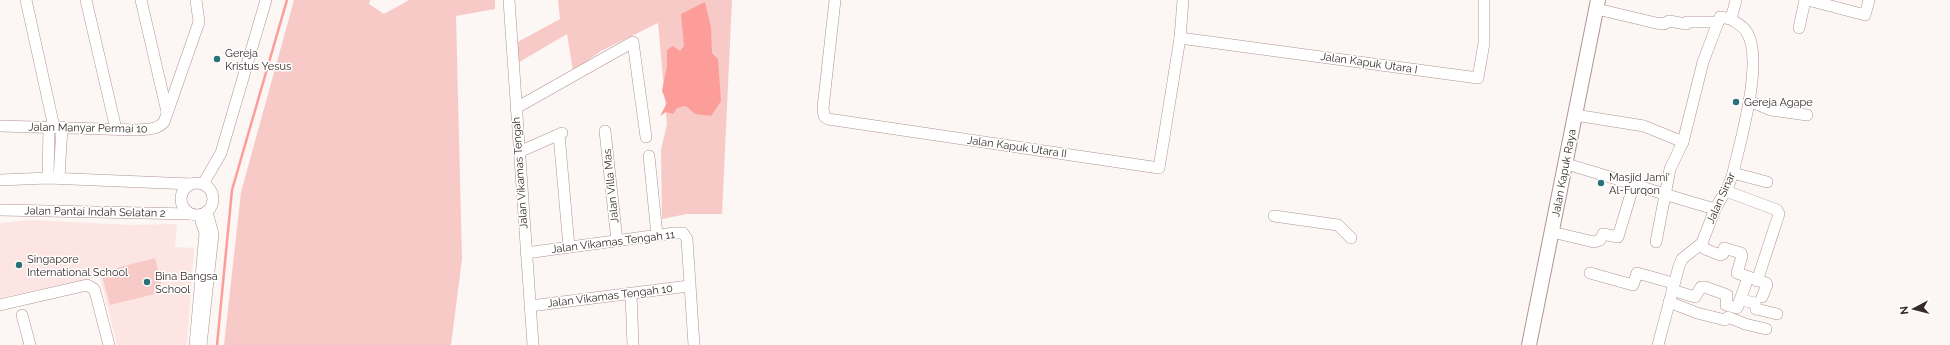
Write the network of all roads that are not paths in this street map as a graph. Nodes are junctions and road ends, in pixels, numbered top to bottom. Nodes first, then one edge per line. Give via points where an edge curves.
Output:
1 (26, 0) edge
2 (86, 0) edge
3 (141, 0) edge
4 (196, 0) edge
5 (266, 0) edge
6 (509, 0) edge
7 (835, 0) edge
8 (1183, 0) edge
9 (1484, 0) edge
10 (1736, 0) edge
11 (1805, 0) edge
12 (1808, 0) edge
13 (1869, 0) edge
14 (1598, 4) edge
15 (1732, 20) junction
16 (1718, 23) junction
17 (1799, 28) dead end
18 (1184, 39) junction
19 (1749, 101) junction
20 (516, 108) junction
21 (167, 113) junction
22 (1575, 115) junction
23 (1808, 115) dead end
24 (0, 126) edge
25 (55, 127) junction
26 (116, 129) junction
27 (605, 131) dead end
28 (646, 137) dead end
29 (1683, 142) junction
30 (519, 152) junction
31 (649, 156) dead end
32 (1566, 164) junction
33 (1733, 173) junction
34 (54, 178) junction
35 (0, 180) edge
36 (1767, 182) dead end
37 (190, 184) junction
38 (203, 184) junction
39 (1636, 186) junction
40 (1726, 191) junction
41 (1666, 195) junction
42 (1715, 209) junction
43 (0, 210) edge
44 (199, 214) junction
45 (1274, 216) dead end
46 (1552, 232) junction
47 (657, 235) junction
48 (1351, 238) dead end
49 (617, 241) junction
50 (1656, 242) dead end
51 (1701, 244) junction
52 (570, 247) junction
53 (526, 253) junction
54 (1590, 273) dead end
55 (1753, 279) junction
56 (689, 286) junction
57 (1673, 286) junction
58 (631, 294) junction
59 (1762, 297) dead end
60 (1741, 300) junction
61 (1669, 302) junction
62 (0, 305) edge
63 (530, 306) junction
64 (1777, 314) dead end
65 (22, 315) dead end
66 (1766, 329) dead end
67 (30, 345) edge
68 (110, 345) edge
69 (195, 345) edge
70 (201, 345) edge
71 (533, 345) edge
72 (633, 345) edge
73 (694, 345) edge
74 (1529, 345) edge
75 (1658, 345) edge

1 - 25 street
2 - 26 street
3 - 21 street
4 - 21 street, Jalan Manyar Permai 10 via 199,22
5 - 38 street via 220,153
6 - 20 street, Jalan Vikamas Tengah
7 - 18 street, Jalan Kapuk Utara II via 823,108 824,116 828,119 1159,168
8 - 18 street, Jalan Kapuk Utara II
9 - 18 street, Jalan Kapuk Utara I via 1484,43 1478,78
10 - 15 street
11 - 17 street
12 - 13 street via 1865,15
14 - 16 street via 1656,23
14 - 22 main road, Jalan Kapuk Raya
15 - 16 street via 1720,17
15 - 19 street, Jalan Sinar via 1747,31 1751,45 1754,69
16 - 29 street via 1703,62
19 - 23 street via 1771,110
19 - 33 street, Jalan Sinar
20 - 28 street via 633,42
20 - 30 street, Jalan Vikamas Tengah
21 - 26 street, Jalan Manyar Permai 10 via 164,122 154,129
22 - 29 street via 1644,126
22 - 32 main road, Jalan Kapuk Raya
24 - 25 street, Jalan Manyar Permai 10
25 - 26 street, Jalan Manyar Permai 10
25 - 34 street
27 - 49 street, Jalan Villa Mas
29 - 41 street via 1670,169
30 - 52 street via 561,134
30 - 53 street, Jalan Vikamas Tengah
31 - 47 street
32 - 39 street via 1628,181
32 - 46 main road, Jalan Kapuk Raya
33 - 36 street
33 - 40 street, Jalan Sinar
34 - 35 street
34 - 37 street
37 - 38 street
37 - 44 street via 184,189 181,201 184,209
38 - 44 street via 213,197 212,205
39 - 41 street
39 - 46 street via 1633,187 1618,237 1603,234 1600,240 1594,242
40 - 42 street, Jalan Sinar
40 - 55 street via 1777,210 1779,214
41 - 42 street
41 - 50 street
42 - 51 street, Jalan Sinar
43 - 44 street, Jalan Pantai Indah Selatan 2
44 - 69 street via 205,233
44 - 70 street via 213,234
45 - 48 street via 1338,225
46 - 74 main road, Jalan Kapuk Raya
47 - 49 street, Jalan Vikamas Tengah 11
47 - 56 street, Jalan Vikamas Tengah 11 via 683,233 687,239
49 - 52 street, Jalan Vikamas Tengah 11
51 - 55 street via 1704,249 1720,255 1723,254 1724,248 1741,253 1737,273
51 - 57 street, Jalan Sinar via 1682,259
52 - 53 street, Jalan Vikamas Tengah 11
53 - 63 street, Jalan Vikamas Tengah
54 - 57 street via 1633,285 1637,273
55 - 59 street via 1767,284
55 - 60 street
56 - 58 street, Jalan Vikamas Tengah 10
56 - 73 street, Jalan Vikamas Tengah 11
57 - 60 street via 1694,297 1702,287 1705,287 1727,295 1726,305 1737,308
57 - 61 street, Jalan Sinar
58 - 63 street, Jalan Vikamas Tengah 10
58 - 72 street
60 - 64 street via 1755,303 1756,309
61 - 66 street via 1697,313 1725,320 1728,317
61 - 75 street, Jalan Sinar
62 - 68 street via 87,285 94,289
63 - 71 street, Jalan Vikamas Tengah
65 - 67 street

